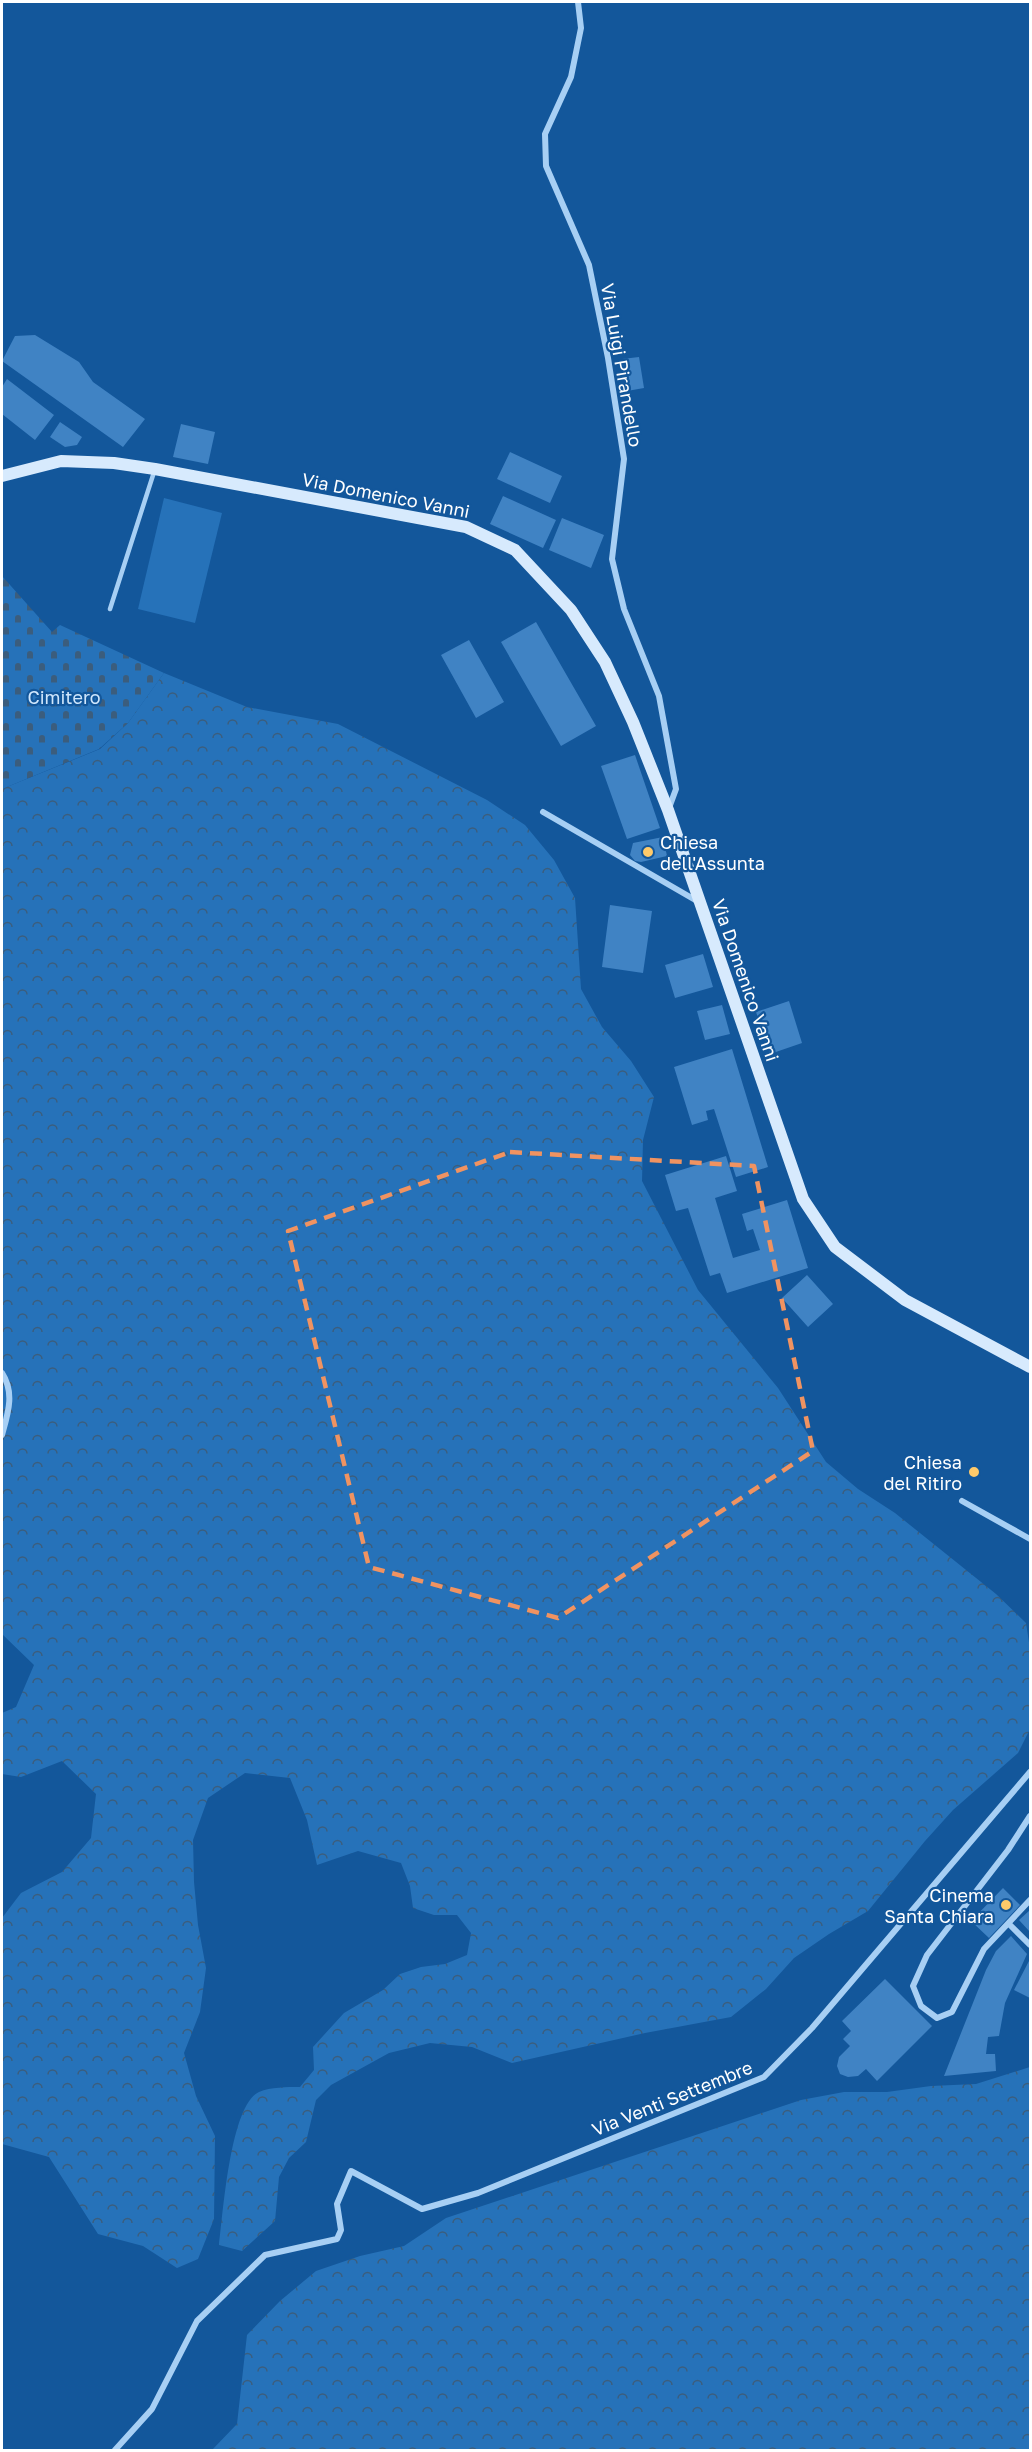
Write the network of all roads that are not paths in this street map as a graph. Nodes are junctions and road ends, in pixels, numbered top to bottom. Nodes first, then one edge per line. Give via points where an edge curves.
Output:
1 (578, 2) edge
2 (155, 469) junction
3 (2, 476) edge
4 (110, 609) dead end
5 (668, 810) junction
6 (543, 812) dead end
7 (700, 902) junction
8 (1030, 1367) edge
9 (2, 1373) edge
10 (2, 1435) edge
11 (962, 1501) dead end
12 (1030, 1539) edge
13 (1030, 1772) edge
14 (1030, 1816) edge
15 (1030, 1900) edge
16 (1009, 1924) junction
17 (1030, 1946) edge
18 (115, 2451) edge

1 - 5 street, Via Luigi Pirandello via 581,28 571,77 545,134 546,166 589,265 608,358 624,459 612,559 624,609 659,696 676,789
2 - 3 main road, Via Domenico Vanni via 61,461
2 - 4 lane
2 - 5 main road, Via Domenico Vanni via 466,527 515,550 571,609 605,662
5 - 7 main road, Via Domenico Vanni
6 - 7 street
7 - 8 main road, Via Domenico Vanni via 803,1199 835,1247 905,1300
9 - 10 street via 11,1404
11 - 12 street
13 - 18 street, Via Venti Settembre via 812,2028 765,2076 478,2193 422,2209 351,2171 337,2204 341,2230 337,2239 265,2255 197,2321 152,2409
14 - 16 street via 927,1955 913,1986 921,2006 937,2018 952,2012 984,1949
15 - 16 street
16 - 17 street

